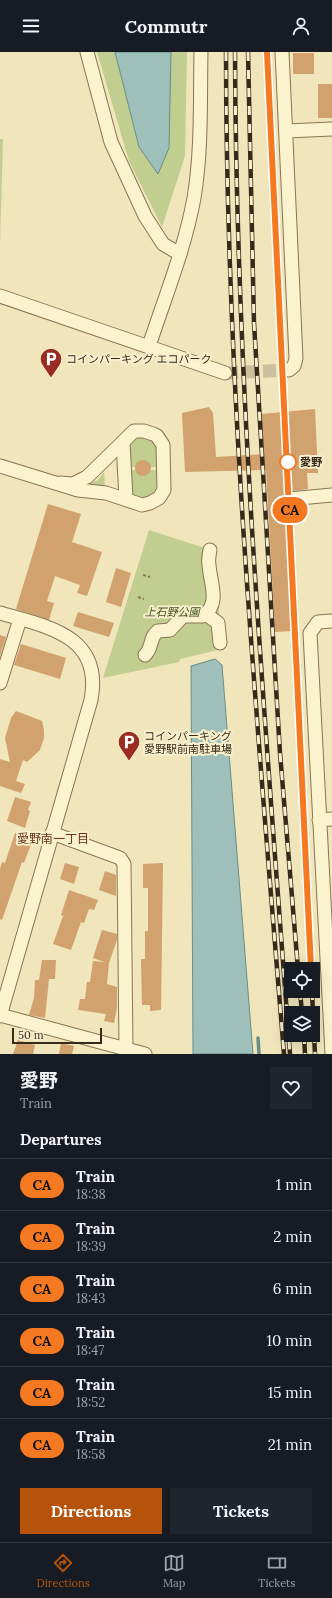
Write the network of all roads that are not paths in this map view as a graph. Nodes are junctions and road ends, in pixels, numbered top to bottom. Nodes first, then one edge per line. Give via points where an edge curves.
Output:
1 (87, 52) edge
2 (201, 52) edge
3 (282, 52) edge
4 (332, 129) edge
5 (286, 131) junction
6 (180, 254) junction
7 (0, 296) edge
8 (149, 346) junction
9 (289, 370) dead end
10 (225, 373) tunnel mouth
11 (123, 442) junction
12 (0, 466) edge
13 (60, 483) junction
14 (332, 495) edge
15 (126, 499) junction
16 (289, 499) dead end
17 (210, 550) dead end
18 (0, 613) edge
19 (206, 614) junction
20 (20, 619) junction
21 (332, 622) edge
22 (220, 643) dead end
23 (145, 655) dead end
24 (0, 683) edge
25 (332, 819) edge
26 (319, 820) junction
27 (52, 833) junction
28 (0, 1015) edge
29 (126, 1049) junction
30 (145, 1054) edge
31 (332, 1054) edge

1 - 6 street via 111,142 145,216 163,244
2 - 6 street via 199,154 194,197
3 - 5 street
4 - 5 street
5 - 9 street via 296,358 294,366
6 - 8 street
7 - 8 street
8 - 10 street
11 - 13 street via 87,478 73,484
11 - 15 street
11 - 15 street via 134,431 144,431 157,436 163,445 164,490 159,498 142,505
12 - 13 street
13 - 15 street via 78,490 106,493
14 - 16 street
17 - 19 street via 209,566 214,592 211,608
18 - 20 street
19 - 22 street via 218,623
19 - 23 street via 199,617 183,616 170,630 158,630 152,637 150,649
20 - 24 street
20 - 27 street via 66,636 85,653 92,667 94,683 91,700
21 - 26 street via 318,622 310,633
25 - 26 street
26 - 31 street
27 - 28 street
27 - 29 street via 120,858 124,864
28 - 29 street
29 - 30 street

